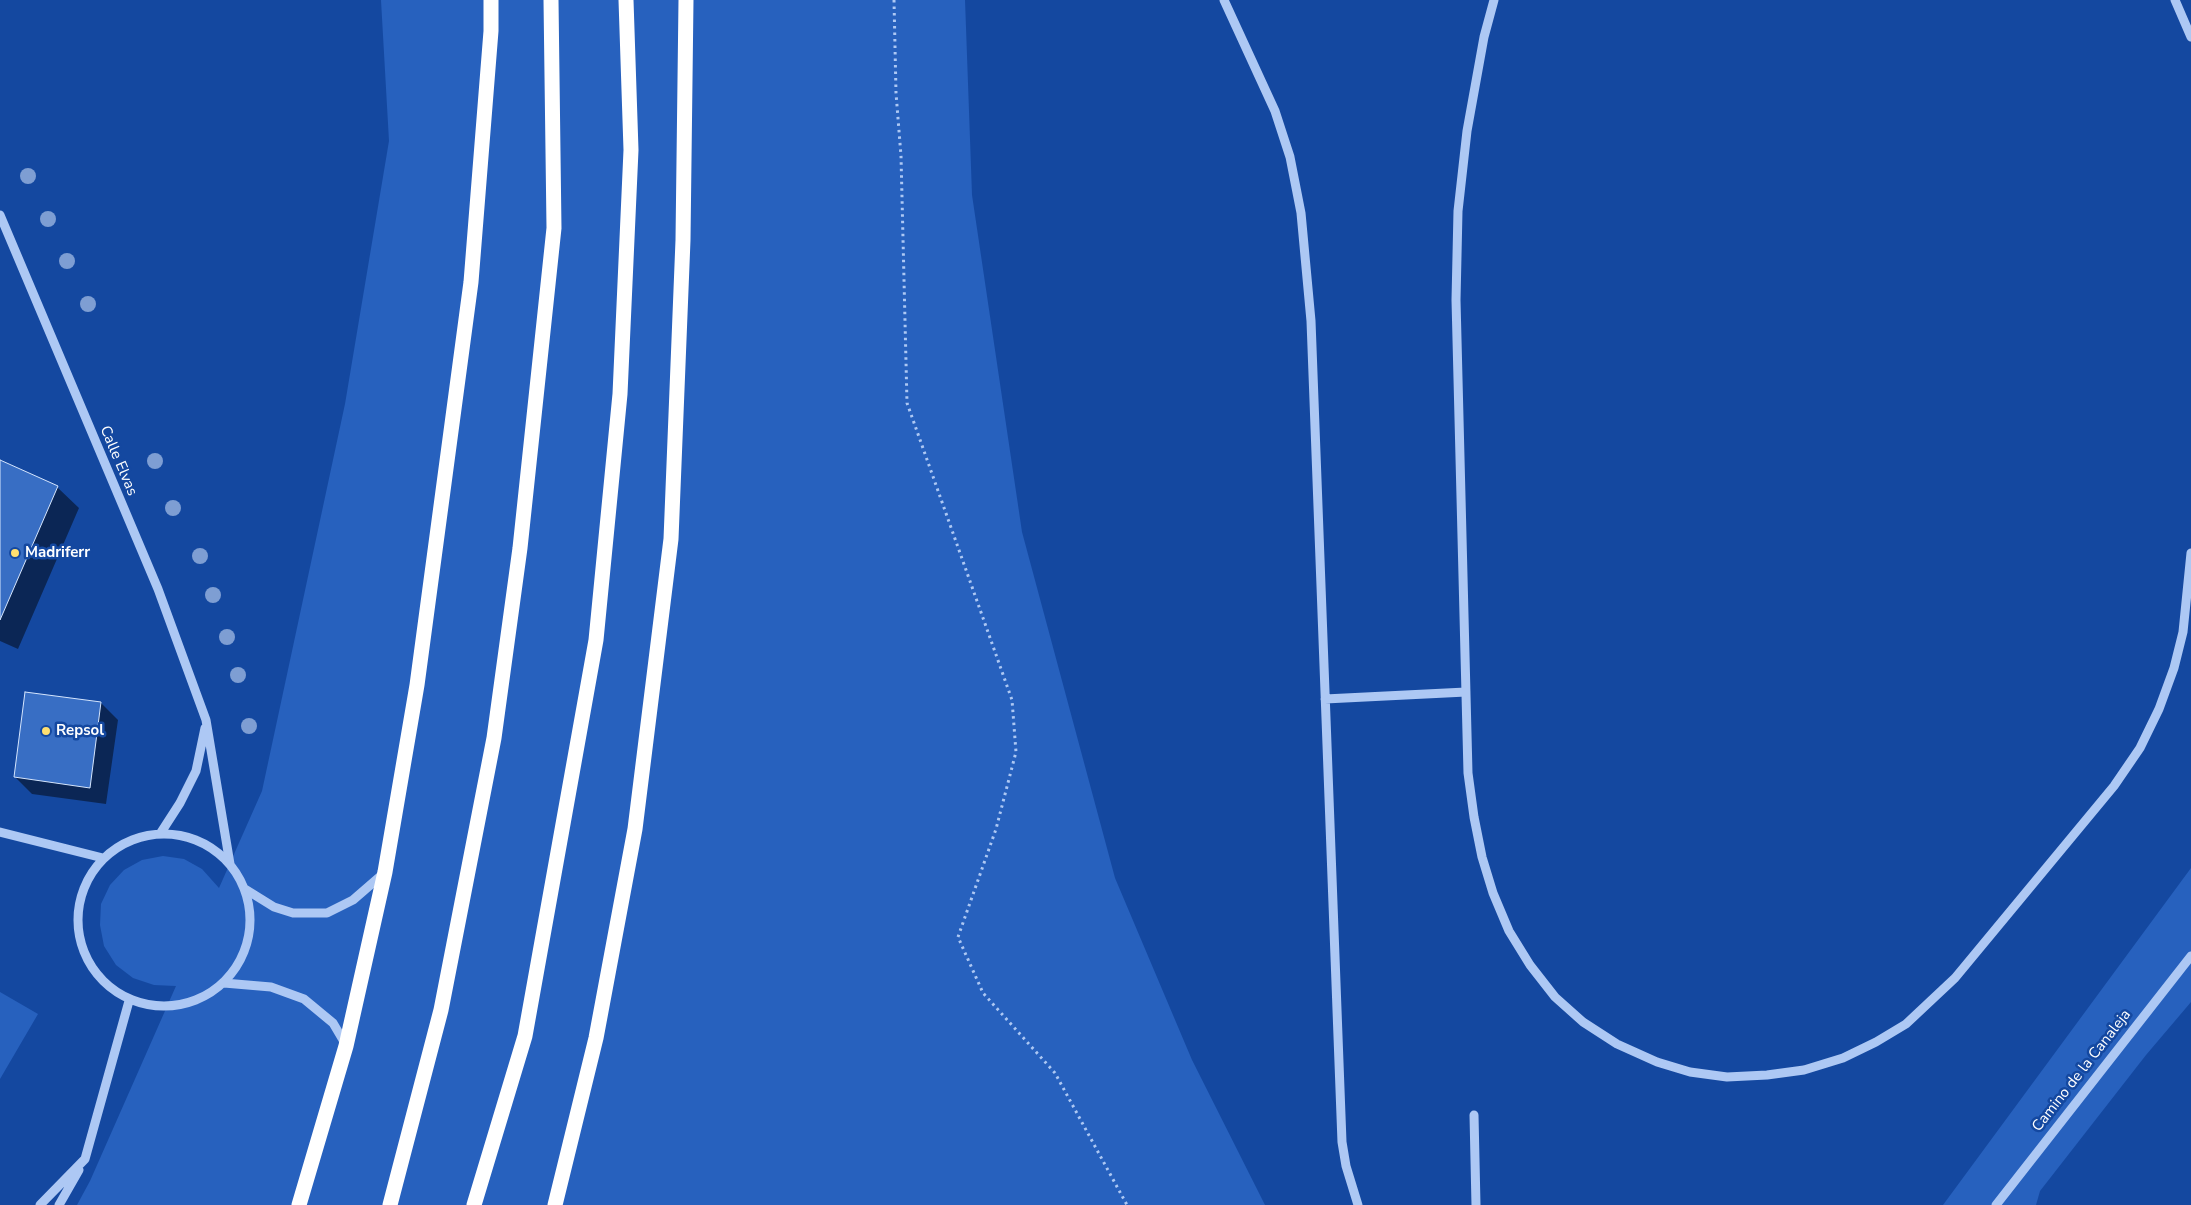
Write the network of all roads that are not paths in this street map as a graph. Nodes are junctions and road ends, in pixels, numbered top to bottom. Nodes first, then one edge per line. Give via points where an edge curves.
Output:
1 (491, 0) edge
2 (551, 0) edge
3 (626, 0) edge
4 (686, 0) edge
5 (1224, 0) edge
6 (1494, 0) edge
7 (2175, 0) edge
8 (2191, 37) edge
9 (0, 215) edge
10 (2191, 553) edge
11 (1466, 692) junction
12 (1325, 699) junction
13 (206, 720) junction
14 (0, 832) edge
15 (160, 834) junction
16 (103, 858) junction
17 (230, 864) junction
18 (385, 872) junction
19 (245, 889) junction
20 (2191, 956) edge
21 (224, 983) junction
22 (129, 1000) junction
23 (346, 1046) junction
24 (1474, 1115) dead end
25 (85, 1159) junction
26 (40, 1205) edge
27 (59, 1205) edge
28 (299, 1205) edge
29 (390, 1205) edge
30 (474, 1205) edge
31 (555, 1205) edge
32 (1358, 1205) edge
33 (1476, 1205) edge
34 (1996, 1205) edge

1 - 18 highway via 471,282 417,685
2 - 29 highway via 554,228 518,558 494,738 441,1010
3 - 30 highway via 631,150 621,364 596,640 525,1036
4 - 31 highway via 683,240 671,540 635,829 596,1038
5 - 12 street via 1275,111 1290,157 1301,213 1311,321
6 - 11 street via 1467,131 1458,211 1456,300
7 - 8 street
9 - 13 street, Calle Elvas via 158,589
10 - 11 street via 2183,632 2174,668 2140,748 2114,786 1956,978 1932,1002 1906,1024 1876,1042 1843,1058 1804,1070 1727,1077 1690,1072 1617,1044 1583,1022 1555,997 1509,931 1490,884 1472,808
11 - 12 street
12 - 32 street via 1342,1142
13 - 15 street via 196,771
13 - 17 street, Calle Elvas
14 - 16 street
15 - 16 street via 124,843
15 - 17 street via 200,841
16 - 22 street via 86,881 78,908 79,936 94,971 106,985
17 - 19 street
18 - 19 street via 354,900 328,913 293,914 274,907
18 - 23 highway
19 - 21 street via 250,914 249,939 240,963
20 - 34 street, Camino de la Canaleja
21 - 22 street via 204,998 180,1006 154,1007
21 - 23 street via 271,987 304,999 333,1023
22 - 25 street
23 - 28 highway
24 - 33 street
25 - 26 street
25 - 27 street

